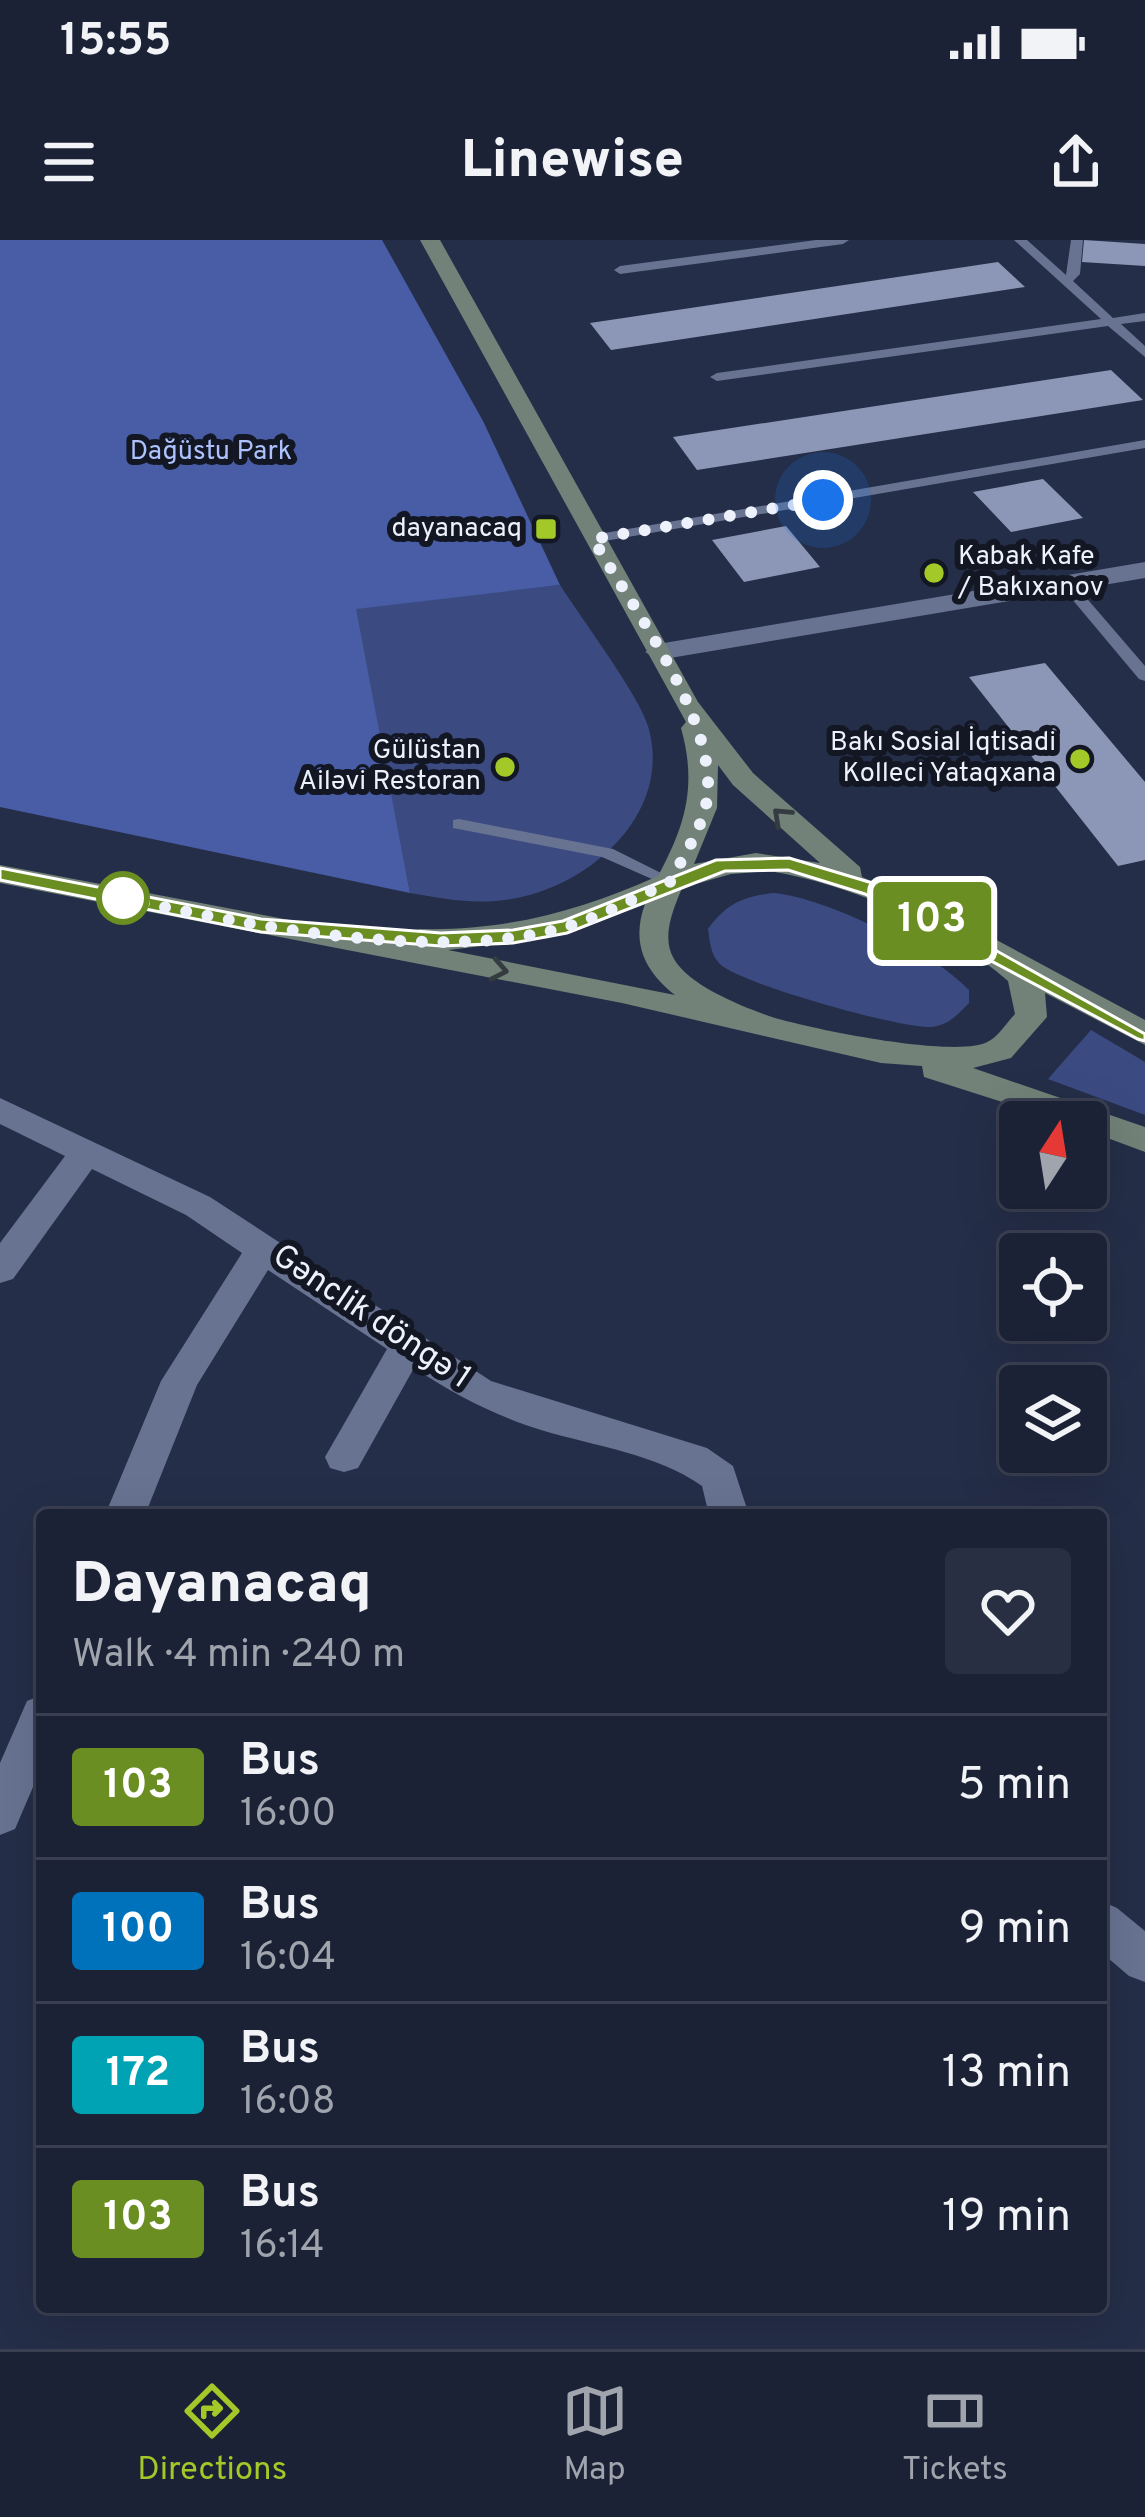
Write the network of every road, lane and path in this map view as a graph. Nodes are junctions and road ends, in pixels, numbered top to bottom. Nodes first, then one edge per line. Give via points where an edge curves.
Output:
1 (430, 240) edge
2 (843, 240) edge
3 (1019, 240) edge
4 (1077, 240) edge
5 (620, 270) dead end
6 (1066, 281) junction
7 (1145, 317) edge
8 (1111, 320) junction
9 (1145, 353) edge
10 (717, 377) dead end
11 (1145, 444) edge
12 (593, 539) junction
13 (1145, 570) edge
14 (1066, 583) junction
15 (658, 652) junction
16 (1145, 676) edge
17 (686, 704) junction
18 (459, 824) dead end
19 (0, 874) edge
20 (670, 882) junction
21 (872, 890) junction
22 (261, 925) junction
23 (986, 948) junction
24 (751, 1020) junction
25 (1145, 1034) edge
26 (881, 1052) junction
27 (0, 1110) edge
28 (1145, 1140) edge
29 (87, 1150) junction
30 (265, 1246) junction
31 (0, 1270) edge
32 (407, 1347) junction
33 (344, 1457) dead end
34 (127, 1509) edge
35 (727, 1509) edge
36 (36, 1728) edge
37 (0, 1815) edge
38 (1107, 1928) edge
39 (1145, 1960) edge

1 - 12 main road
2 - 5 lane
3 - 6 lane
4 - 6 lane
6 - 8 lane
7 - 8 lane
8 - 9 lane
8 - 10 lane
11 - 12 lane
12 - 15 main road
13 - 14 street
14 - 15 street
14 - 16 lane
15 - 17 main road
17 - 20 main road via 709,786
21 -> 17 main road via 779,816
18 - 20 lane via 607,854
19 - 22 main road
20 - 21 main road via 723,865 769,862
20 - 22 main road via 567,926 513,937 441,940
20 - 24 main road via 653,913 656,955 697,995
21 - 23 main road
22 -> 24 main road
23 - 25 main road
23 - 26 main road via 1031,993 1031,1017 1016,1037 970,1058
24 - 26 main road
26 - 28 main road
27 - 29 street, Gənclik döngə 1
29 - 30 street, Gənclik döngə 1
29 - 31 street
30 - 32 street, Gənclik döngə 1
30 - 34 street via 180,1381
32 - 33 street
32 - 35 street, Gənclik döngə 1 via 478,1391 693,1460 719,1477
36 - 37 street
38 - 39 street

